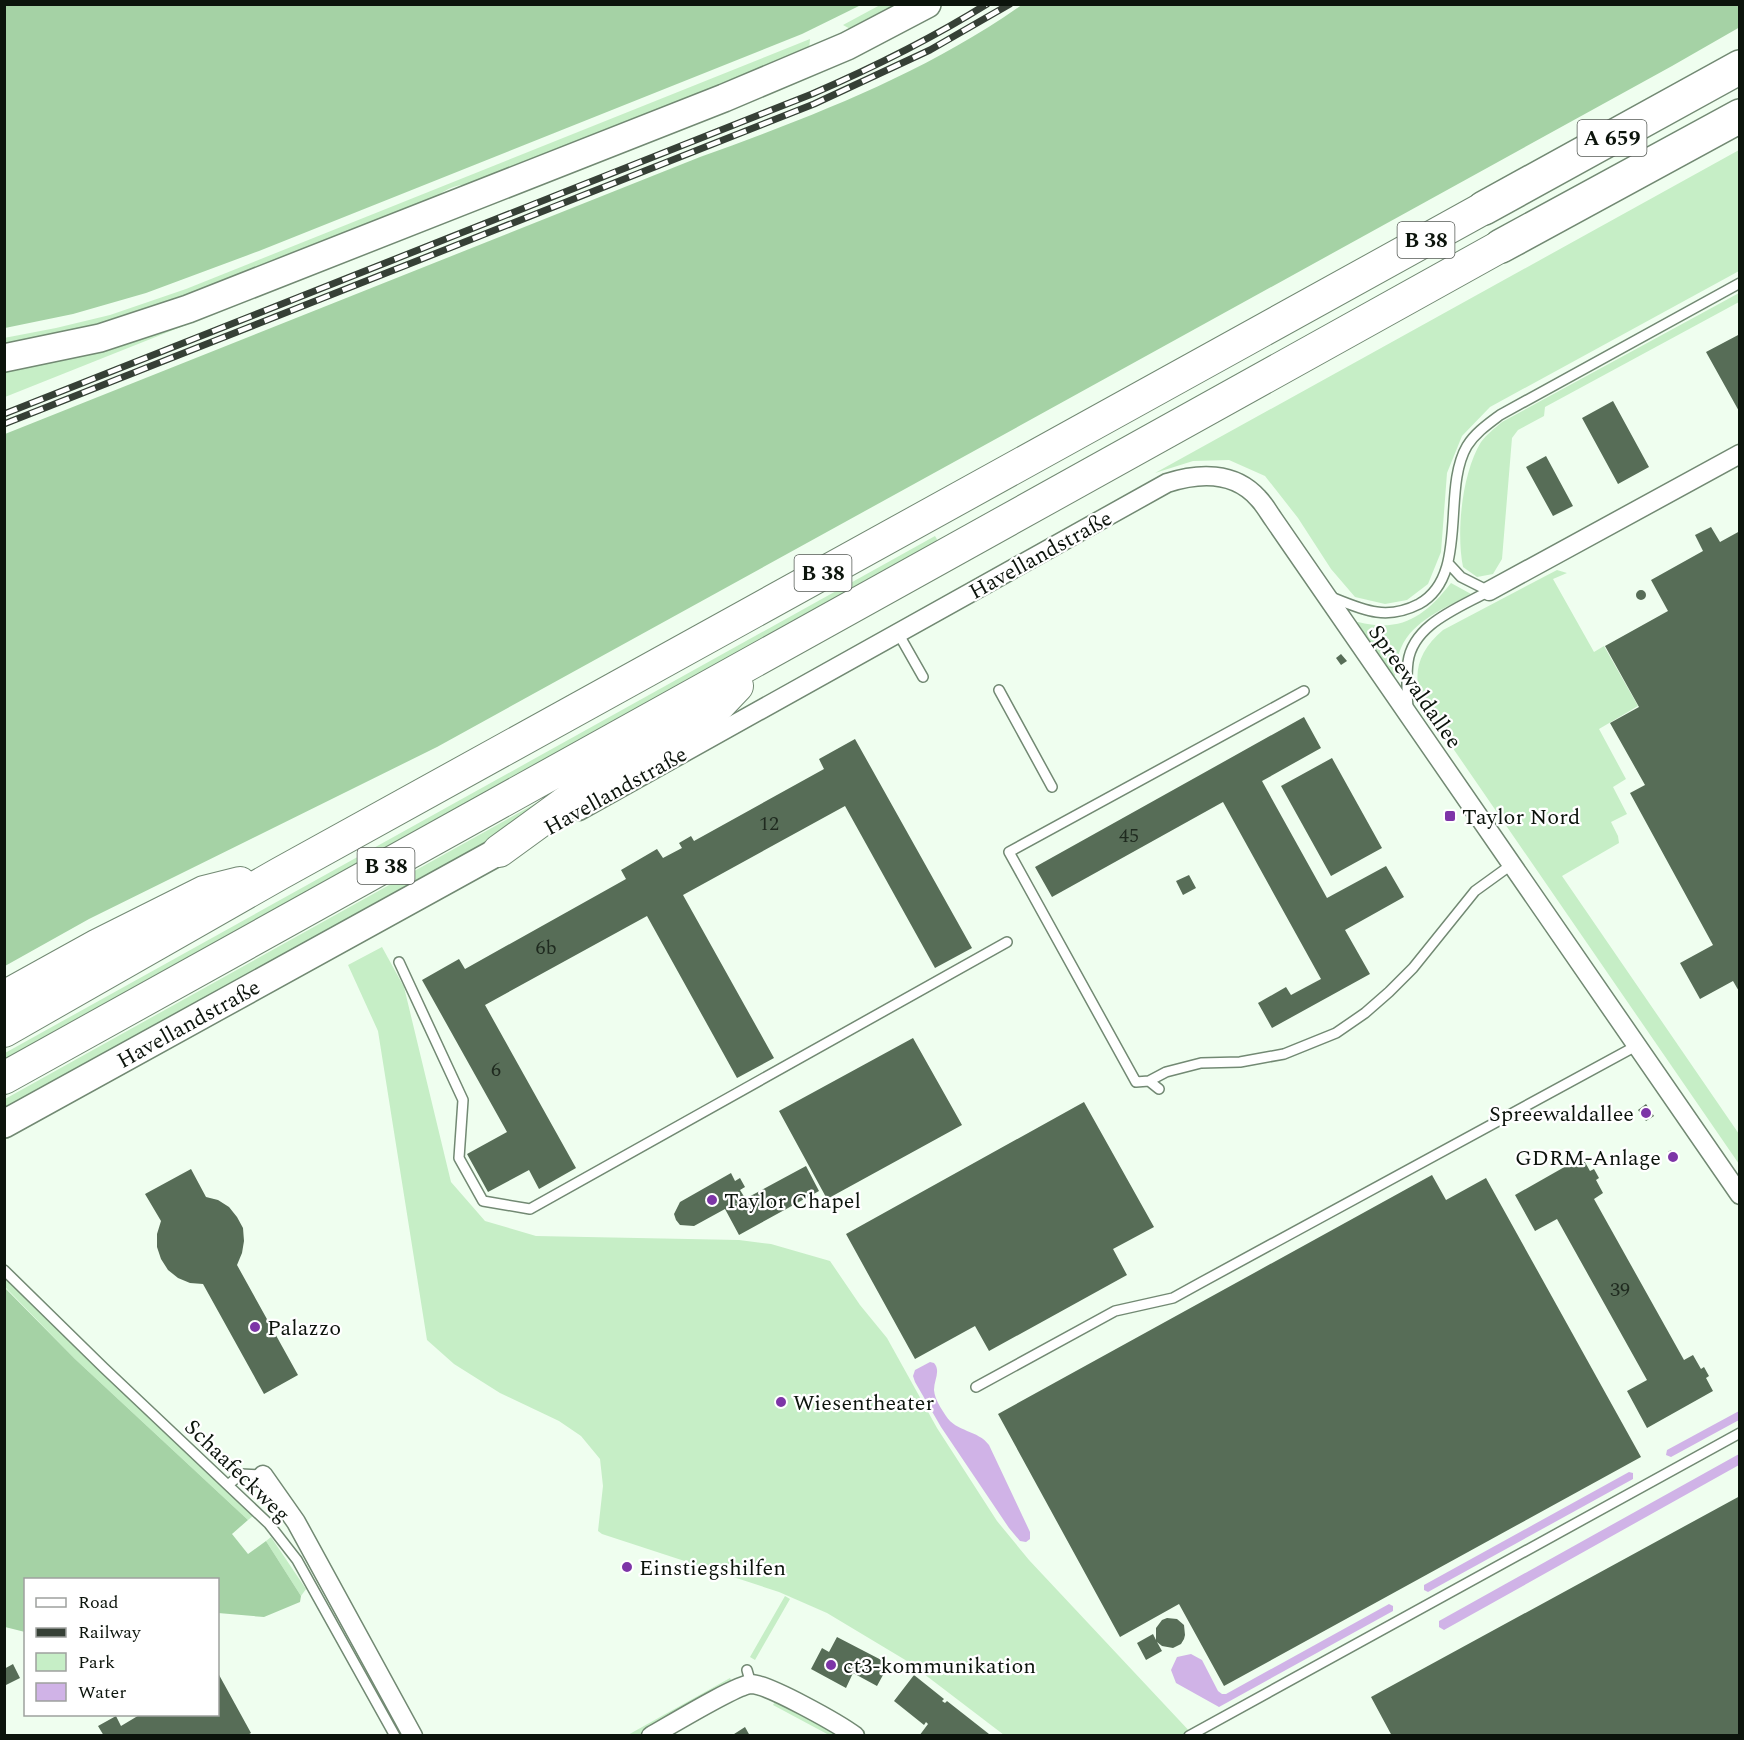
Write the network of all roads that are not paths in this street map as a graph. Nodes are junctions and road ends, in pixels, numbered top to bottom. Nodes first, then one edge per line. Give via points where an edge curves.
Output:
1 (927, 4) edge
2 (1740, 67) edge
3 (1740, 116) edge
4 (1484, 208) joint
5 (1501, 246) joint
6 (1740, 283) edge
7 (4, 358) edge
8 (1740, 454) edge
9 (1230, 479) joint
10 (1448, 563) junction
11 (1489, 591) junction
12 (1324, 594) junction
13 (898, 633) junction
14 (768, 655) junction
15 (923, 677) dead end
16 (999, 690) dead end
17 (1304, 691) dead end
18 (1408, 717) junction
19 (1052, 787) dead end
20 (499, 851) junction
21 (1511, 865) junction
22 (279, 874) junction
23 (1007, 942) dead end
24 (399, 962) dead end
25 (4, 997) edge
26 (4, 1032) edge
27 (1636, 1046) junction
28 (4, 1078) edge
29 (1149, 1081) junction
30 (1159, 1089) dead end
31 (4, 1124) edge
32 (1740, 1195) edge
33 (4, 1270) edge
34 (975, 1387) dead end
35 (1740, 1433) edge
36 (264, 1475) joint
37 (228, 1485) junction
38 (395, 1736) edge
39 (413, 1736) edge
40 (651, 1736) edge
41 (855, 1736) edge
42 (1189, 1736) edge

1 - 7 main road via 847,46 724,98 189,309 100,338
2 - 4 highway, A 659
3 - 5 highway, A 659
4 - 22 highway, B 38
5 - 14 highway, B 38
6 - 10 lane via 1482,428 1467,447 1457,474
8 - 11 street
9 - 12 street, Spreewaldallee via 1258,498
9 - 13 street, Havellandstraße via 1187,476 1167,483
10 - 11 lane via 1461,577
10 - 12 lane via 1428,599 1406,611 1383,614 1363,610
11 - 18 lane via 1419,635 1408,660
12 - 18 street, Spreewaldallee
13 - 15 lane
13 - 20 street, Havellandstraße via 576,813
14 - 20 highway via 717,707 565,803
14 - 28 highway, B 38
16 - 19 lane
17 - 29 lane via 1009,852 1136,1082
18 - 21 street, Spreewaldallee
20 - 31 main road, Havellandstraße
21 - 27 street, Spreewaldallee
21 - 29 lane via 1475,891 1389,992 1336,1033 1284,1054 1201,1064 1166,1072
22 - 25 highway via 204,892
22 - 26 highway, B 38
23 - 24 lane via 530,1209 483,1202 459,1158 464,1100
27 - 32 street, Spreewaldallee
27 - 34 lane via 1173,1298 1115,1311
29 - 30 lane
33 - 37 lane, Schaafeckweg
35 - 42 lane
36 - 37 lane via 241,1474
36 - 39 street via 296,1522
37 - 38 lane, Schaafeckweg via 269,1524 297,1560
40 - 41 street via 734,1690 749,1677

